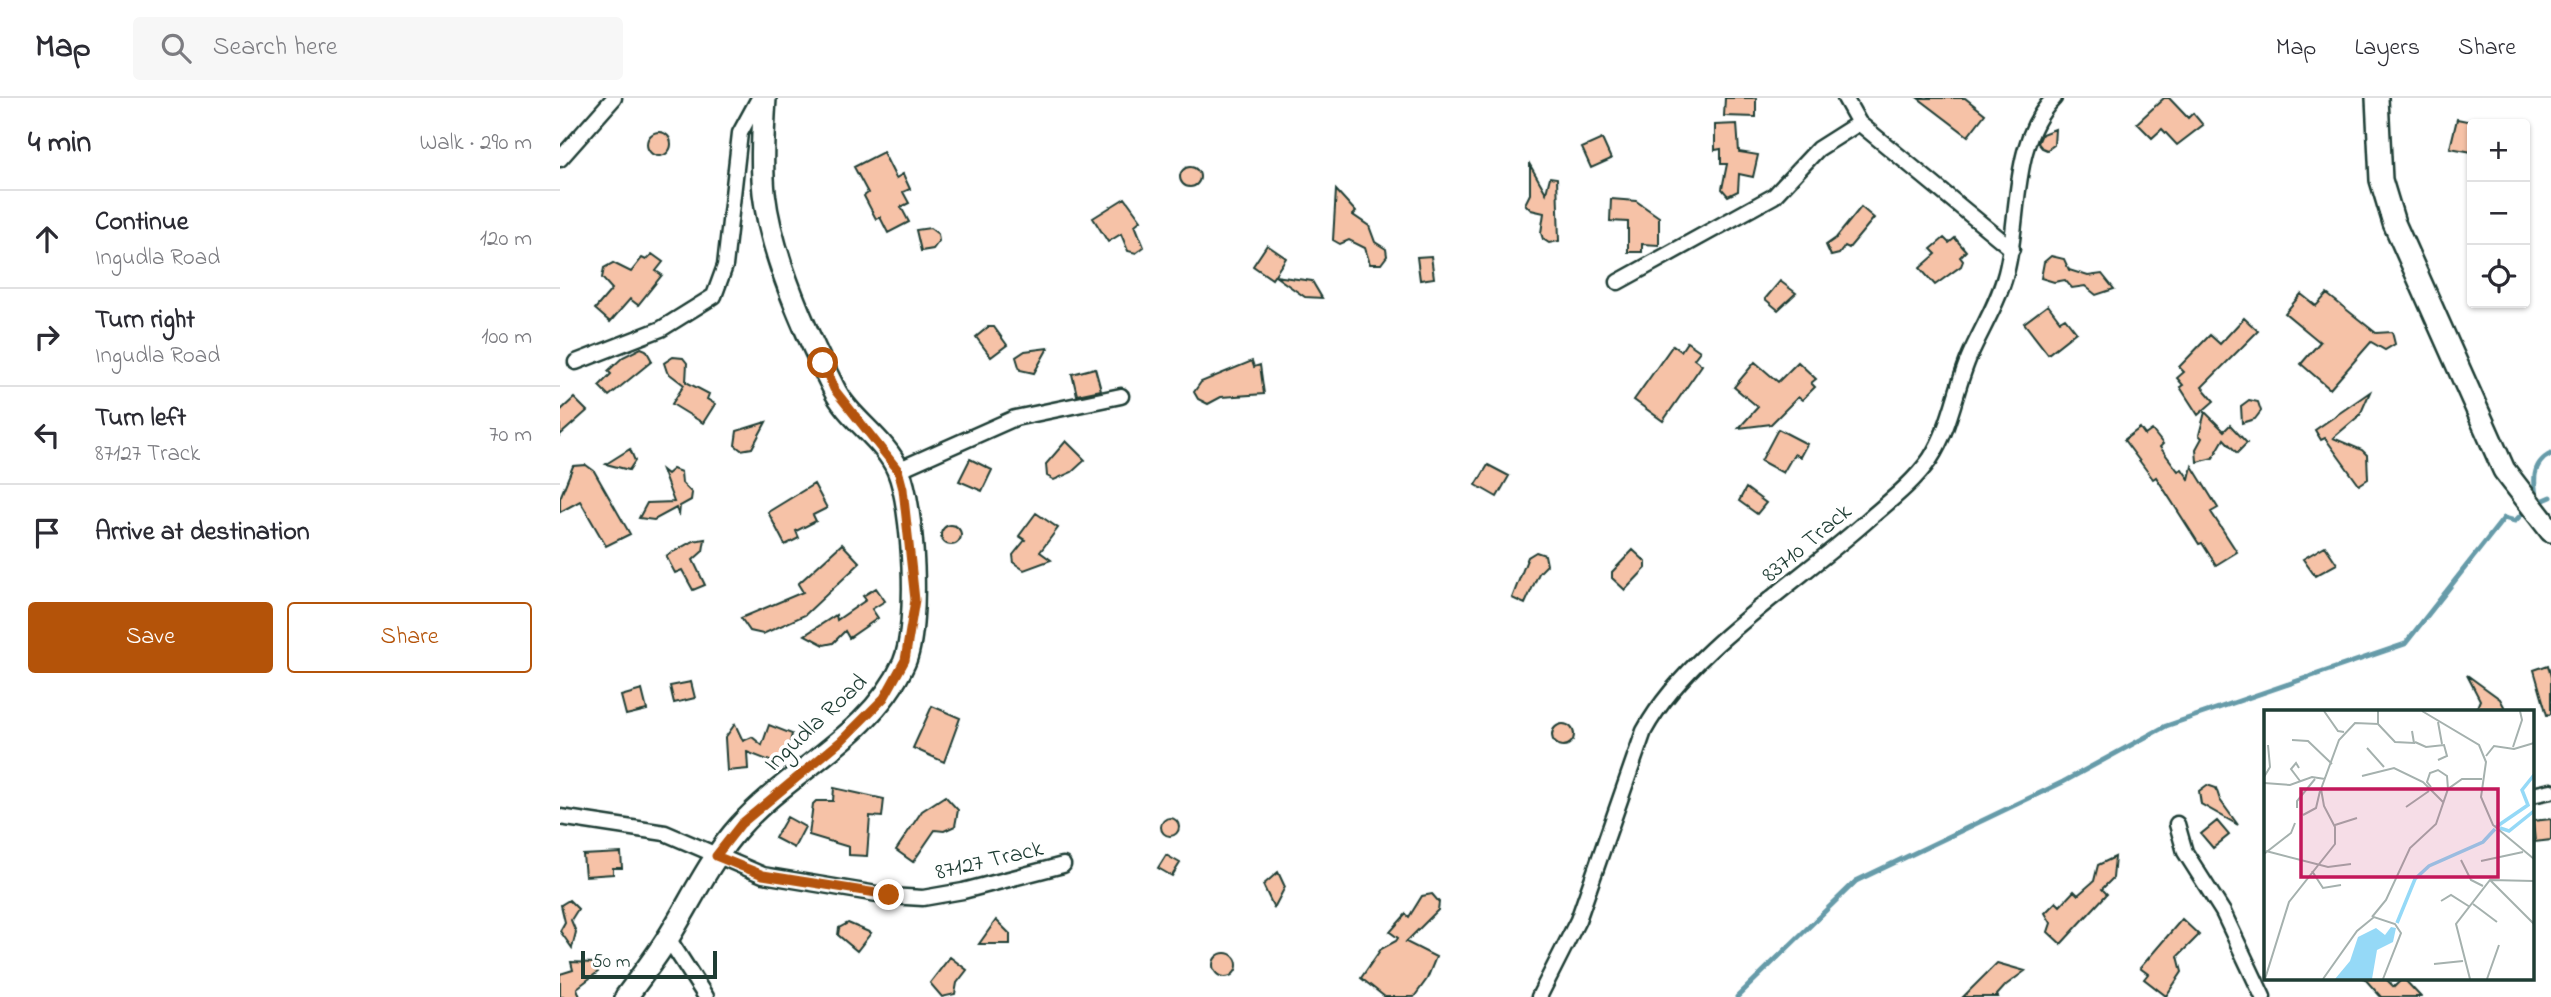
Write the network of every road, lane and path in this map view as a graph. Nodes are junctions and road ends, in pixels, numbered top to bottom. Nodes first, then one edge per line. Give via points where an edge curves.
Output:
1 (614, 98) edge
2 (759, 98) edge
3 (765, 98) edge
4 (1845, 98) edge
5 (2377, 98) edge
6 (2049, 100) edge
7 (1859, 123) junction
8 (560, 159) edge
9 (2012, 249) junction
10 (1618, 282) dead end
11 (576, 362) dead end
12 (1121, 396) dead end
13 (898, 470) junction
14 (2551, 531) edge
15 (2551, 791) edge
16 (2534, 795) edge
17 (560, 817) edge
18 (2177, 824) dead end
19 (716, 856) junction
20 (1063, 865) dead end
21 (668, 938) junction
22 (625, 997) edge
23 (706, 997) edge
24 (1539, 997) edge
25 (2263, 997) edge

1 - 8 street
2 - 11 street via 740,134 725,266 714,296 661,329
3 - 13 street, Ingudla Road via 764,195 787,277 834,389
4 - 7 street
5 - 14 street via 2381,180 2394,223 2504,470
6 - 9 street, 83710 Track via 2024,149
7 - 9 street
7 - 10 street via 1818,149 1774,196
9 - 24 street, 83710 Track via 1995,304 1929,459 1898,493 1710,652 1659,704 1644,731 1578,920
12 - 13 street via 1015,418
13 - 19 street, Ingudla Road via 915,600 905,660 876,707 741,824
15 - 16 street
17 - 19 street, 87127 Track via 665,833
18 - 25 street via 2185,852 2223,912
19 - 20 street, 87127 Track via 763,875 822,887 923,898
19 - 21 street, Ingudla Road
21 - 22 street, Ingudla Road
21 - 23 street

